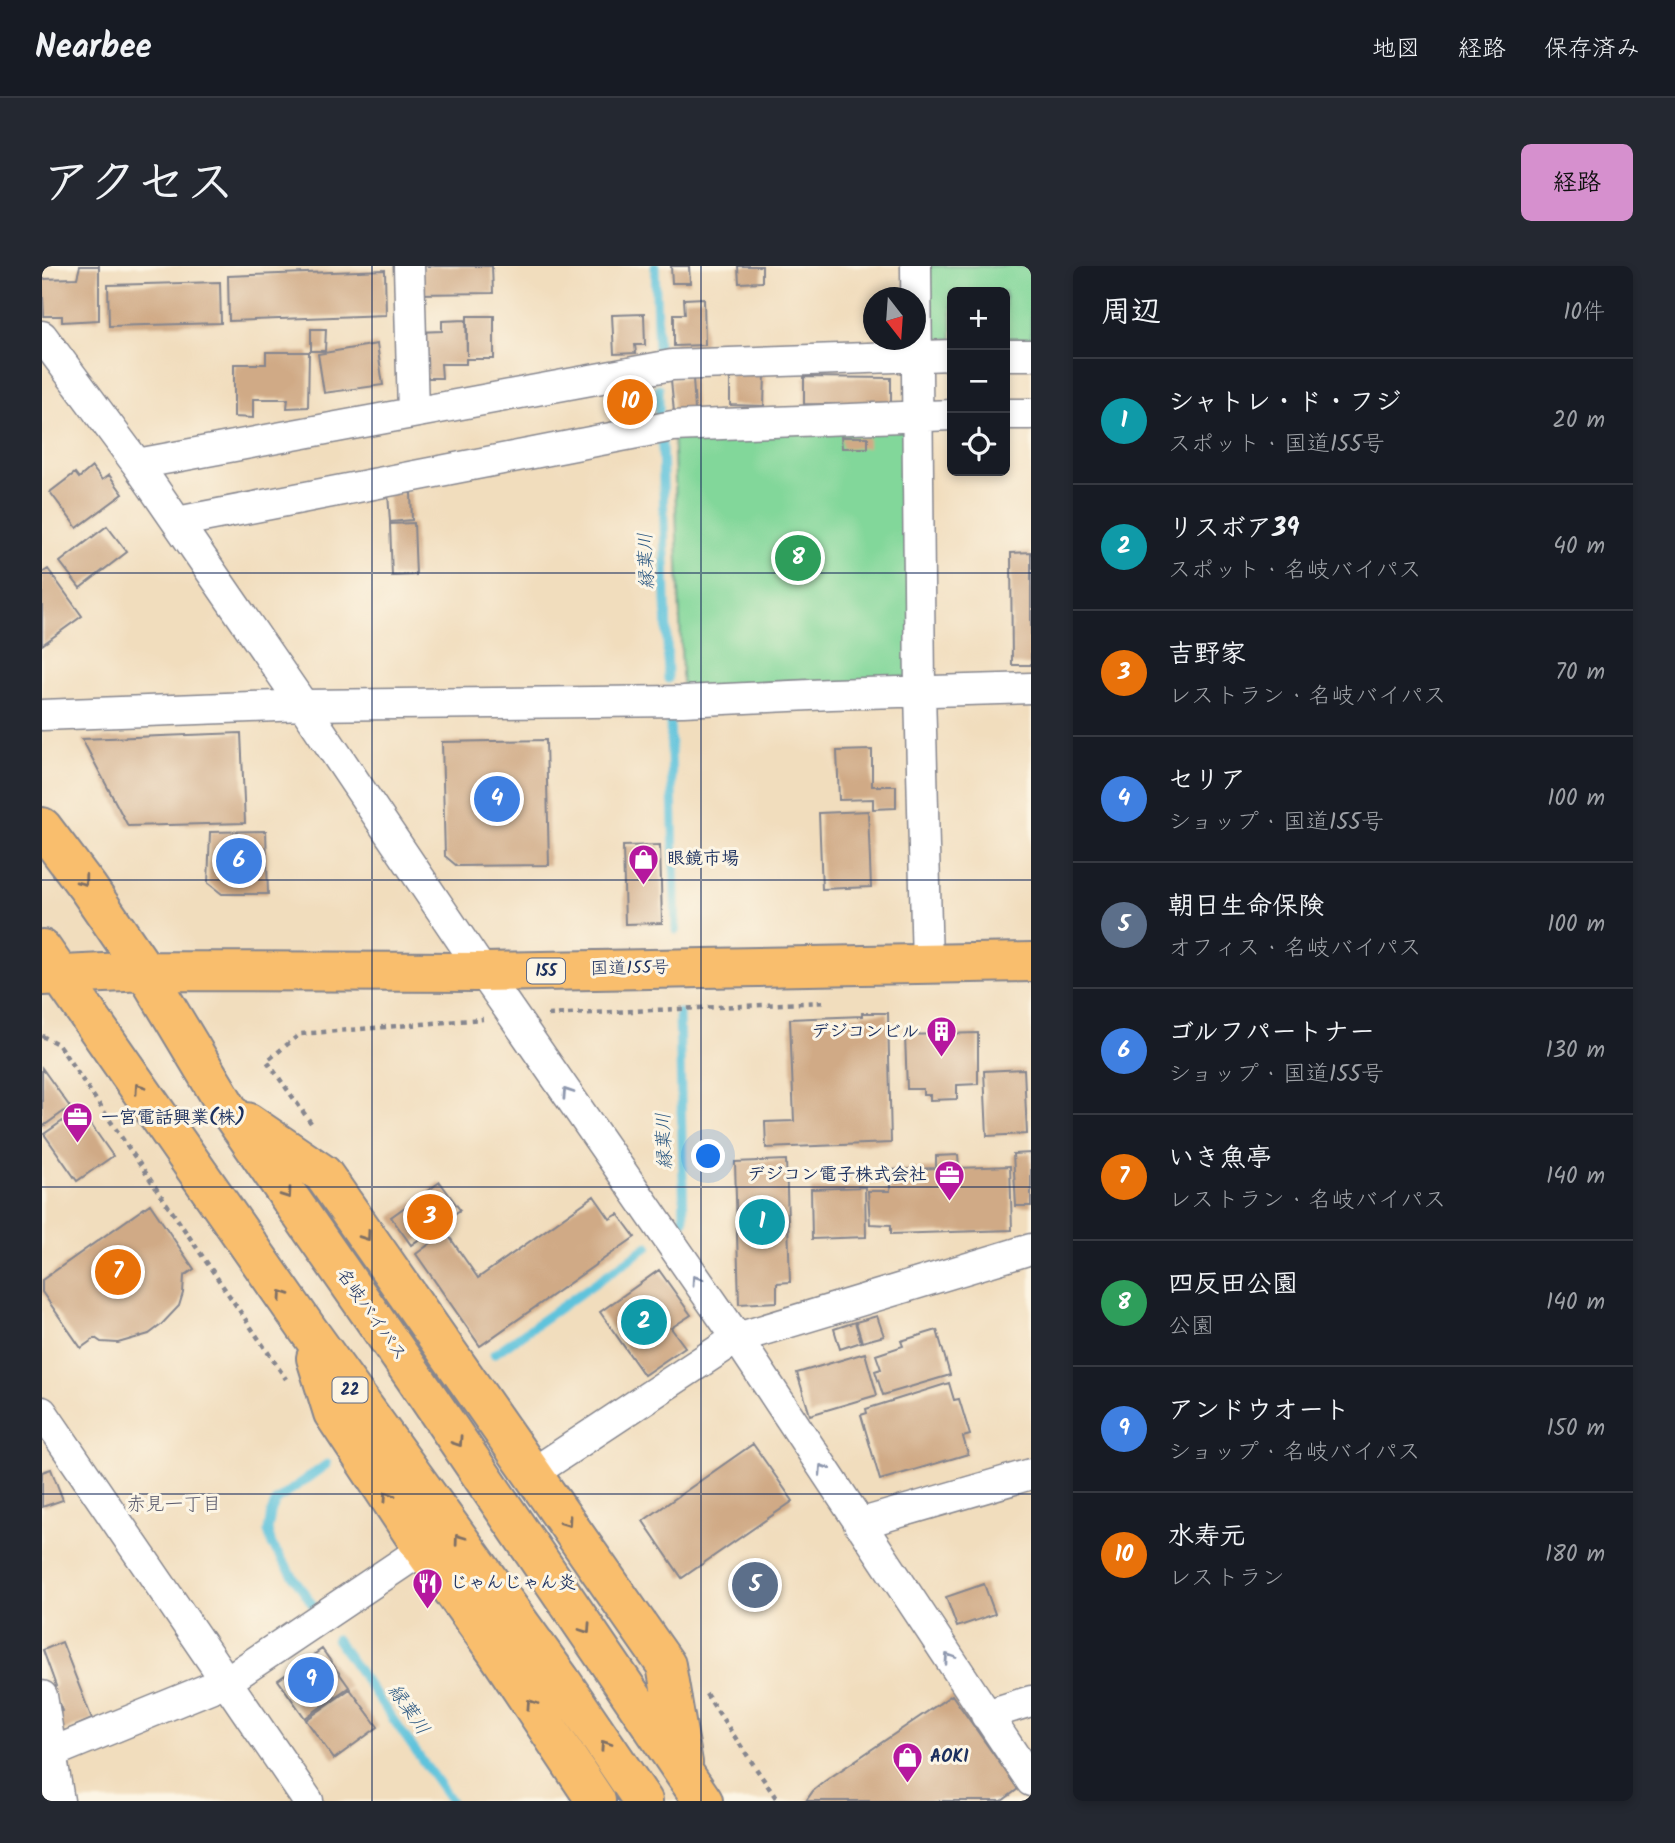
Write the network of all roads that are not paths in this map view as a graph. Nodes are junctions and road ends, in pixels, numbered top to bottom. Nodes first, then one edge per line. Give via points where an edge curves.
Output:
1 (409, 266) edge
2 (916, 266) edge
3 (42, 336) edge
4 (947, 355) edge
5 (1010, 355) edge
6 (1031, 355) edge
7 (918, 356) junction
8 (413, 412) junction
9 (1031, 414) edge
10 (918, 415) junction
11 (947, 415) edge
12 (1010, 415) edge
13 (136, 464) junction
14 (177, 522) junction
15 (1031, 688) edge
16 (920, 691) junction
17 (303, 705) junction
18 (42, 715) edge
19 (42, 827) edge
20 (1031, 962) edge
21 (927, 965) junction
22 (47, 971) edge
23 (145, 971) junction
24 (483, 972) junction
25 (228, 1109) junction
26 (1031, 1250) edge
27 (308, 1331) junction
28 (737, 1338) junction
29 (413, 1375) junction
30 (42, 1412) edge
31 (498, 1426) junction
32 (533, 1473) junction
33 (1031, 1474) edge
34 (859, 1524) junction
35 (423, 1549) junction
36 (496, 1651) junction
37 (560, 1679) junction
38 (228, 1681) junction
39 (42, 1696) edge
40 (1031, 1701) edge
41 (986, 1715) junction
42 (47, 1754) edge
43 (1031, 1781) edge
44 (694, 1788) edge
45 (59, 1801) edge
46 (308, 1801) edge
47 (596, 1801) edge
48 (643, 1801) edge

1 - 8 street
2 - 7 street
3 - 13 street
4 - 7 street
5 - 6 street
7 - 8 street via 672,365
7 - 10 street
8 - 13 street
9 - 12 street
10 - 11 street
10 - 14 street via 673,426
10 - 16 street
13 - 14 street
14 - 17 street
15 - 16 street
16 - 17 street via 683,701
16 - 21 street
17 - 18 street
17 - 24 street
19 -> 23 highway, 名岐バイパス
20 - 21 highway, 国道155号 / 155
21 - 24 highway, 国道155号 / 155
22 - 23 highway, 国道155号 / 155
27 -> 22 highway, 22
23 - 24 highway, 国道155号 / 155
23 - 25 highway, 名岐バイパス
28 -> 24 street
25 -> 29 highway, 名岐バイパス
25 -> 31 highway via 323,1174
26 - 28 street
35 -> 27 highway, 22 via 332,1413
37 -> 27 highway, 22
28 - 32 street
34 -> 28 street
29 - 31 highway
29 -> 44 highway, 名岐バイパス
30 - 38 street
31 - 32 highway
32 -> 44 highway via 666,1665
33 - 34 street
41 -> 34 street
35 - 36 highway, 22
35 - 38 street
36 - 37 highway
47 -> 36 highway, 22
48 -> 37 highway, 22
38 - 42 street
38 - 46 street
39 - 42 street
40 - 41 street
41 - 43 street
42 - 45 street

